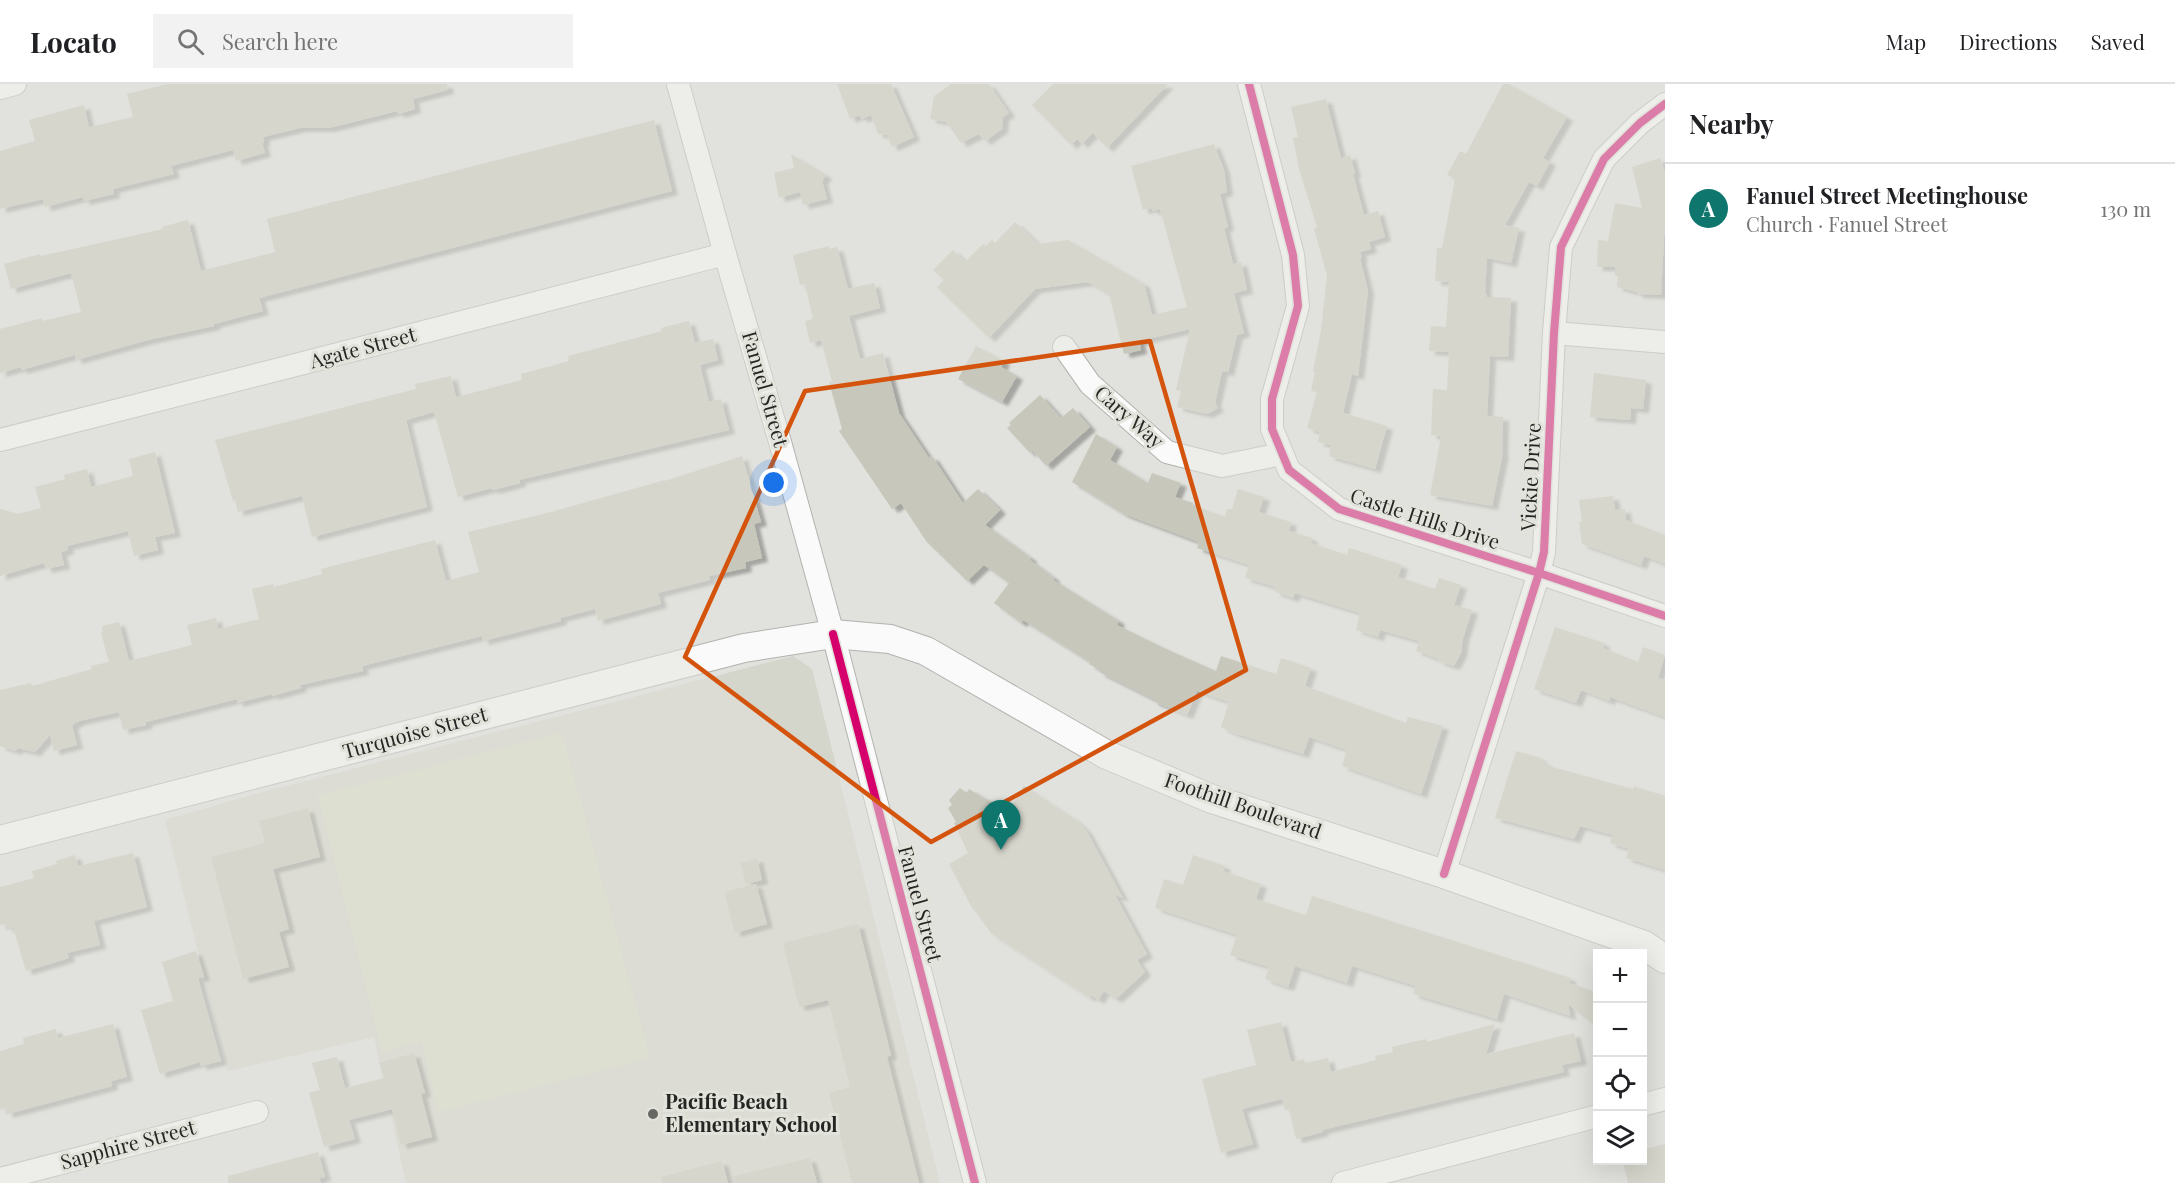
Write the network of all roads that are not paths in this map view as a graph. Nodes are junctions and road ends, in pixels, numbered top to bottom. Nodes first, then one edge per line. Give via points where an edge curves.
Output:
1 (678, 84) edge
2 (1249, 84) edge
3 (1665, 104) edge
4 (725, 254) junction
5 (1554, 333) junction
6 (1665, 342) edge
7 (1064, 347) dead end
8 (0, 440) edge
9 (1282, 454) junction
10 (1539, 573) junction
11 (1665, 616) edge
12 (833, 634) junction
13 (0, 840) edge
14 (1444, 874) junction
15 (1665, 959) edge
16 (1665, 1099) edge
17 (1647, 1104) edge
18 (256, 1112) dead end
19 (1593, 1117) edge
20 (0, 1179) edge
21 (975, 1183) edge
22 (1343, 1183) edge

1 - 4 street, Fanuel Street
2 - 9 street, Castle Hills Drive via 1293,255 1298,306 1272,399 1272,429
3 - 5 street, Vickie Drive via 1604,159 1561,247
4 - 8 street, Agate Street
4 - 12 street, Fanuel Street
5 - 6 street
5 - 10 street, Vickie Drive via 1544,552
7 - 9 street, Cary Way via 1090,384 1167,452 1222,466
9 - 10 street, Castle Hills Drive via 1289,470 1339,509
10 - 11 street, Castle Hills Drive
10 - 14 street, Vickie Drive
12 - 13 main road, Turquoise Street via 744,648
12 - 14 main road, Foothill Boulevard via 890,639 926,651 1107,755 1212,799
12 - 21 street, Fanuel Street
14 - 15 main road, Foothill Boulevard via 1644,945
16 - 17 street
18 - 20 street, Sapphire Street
19 - 22 street

